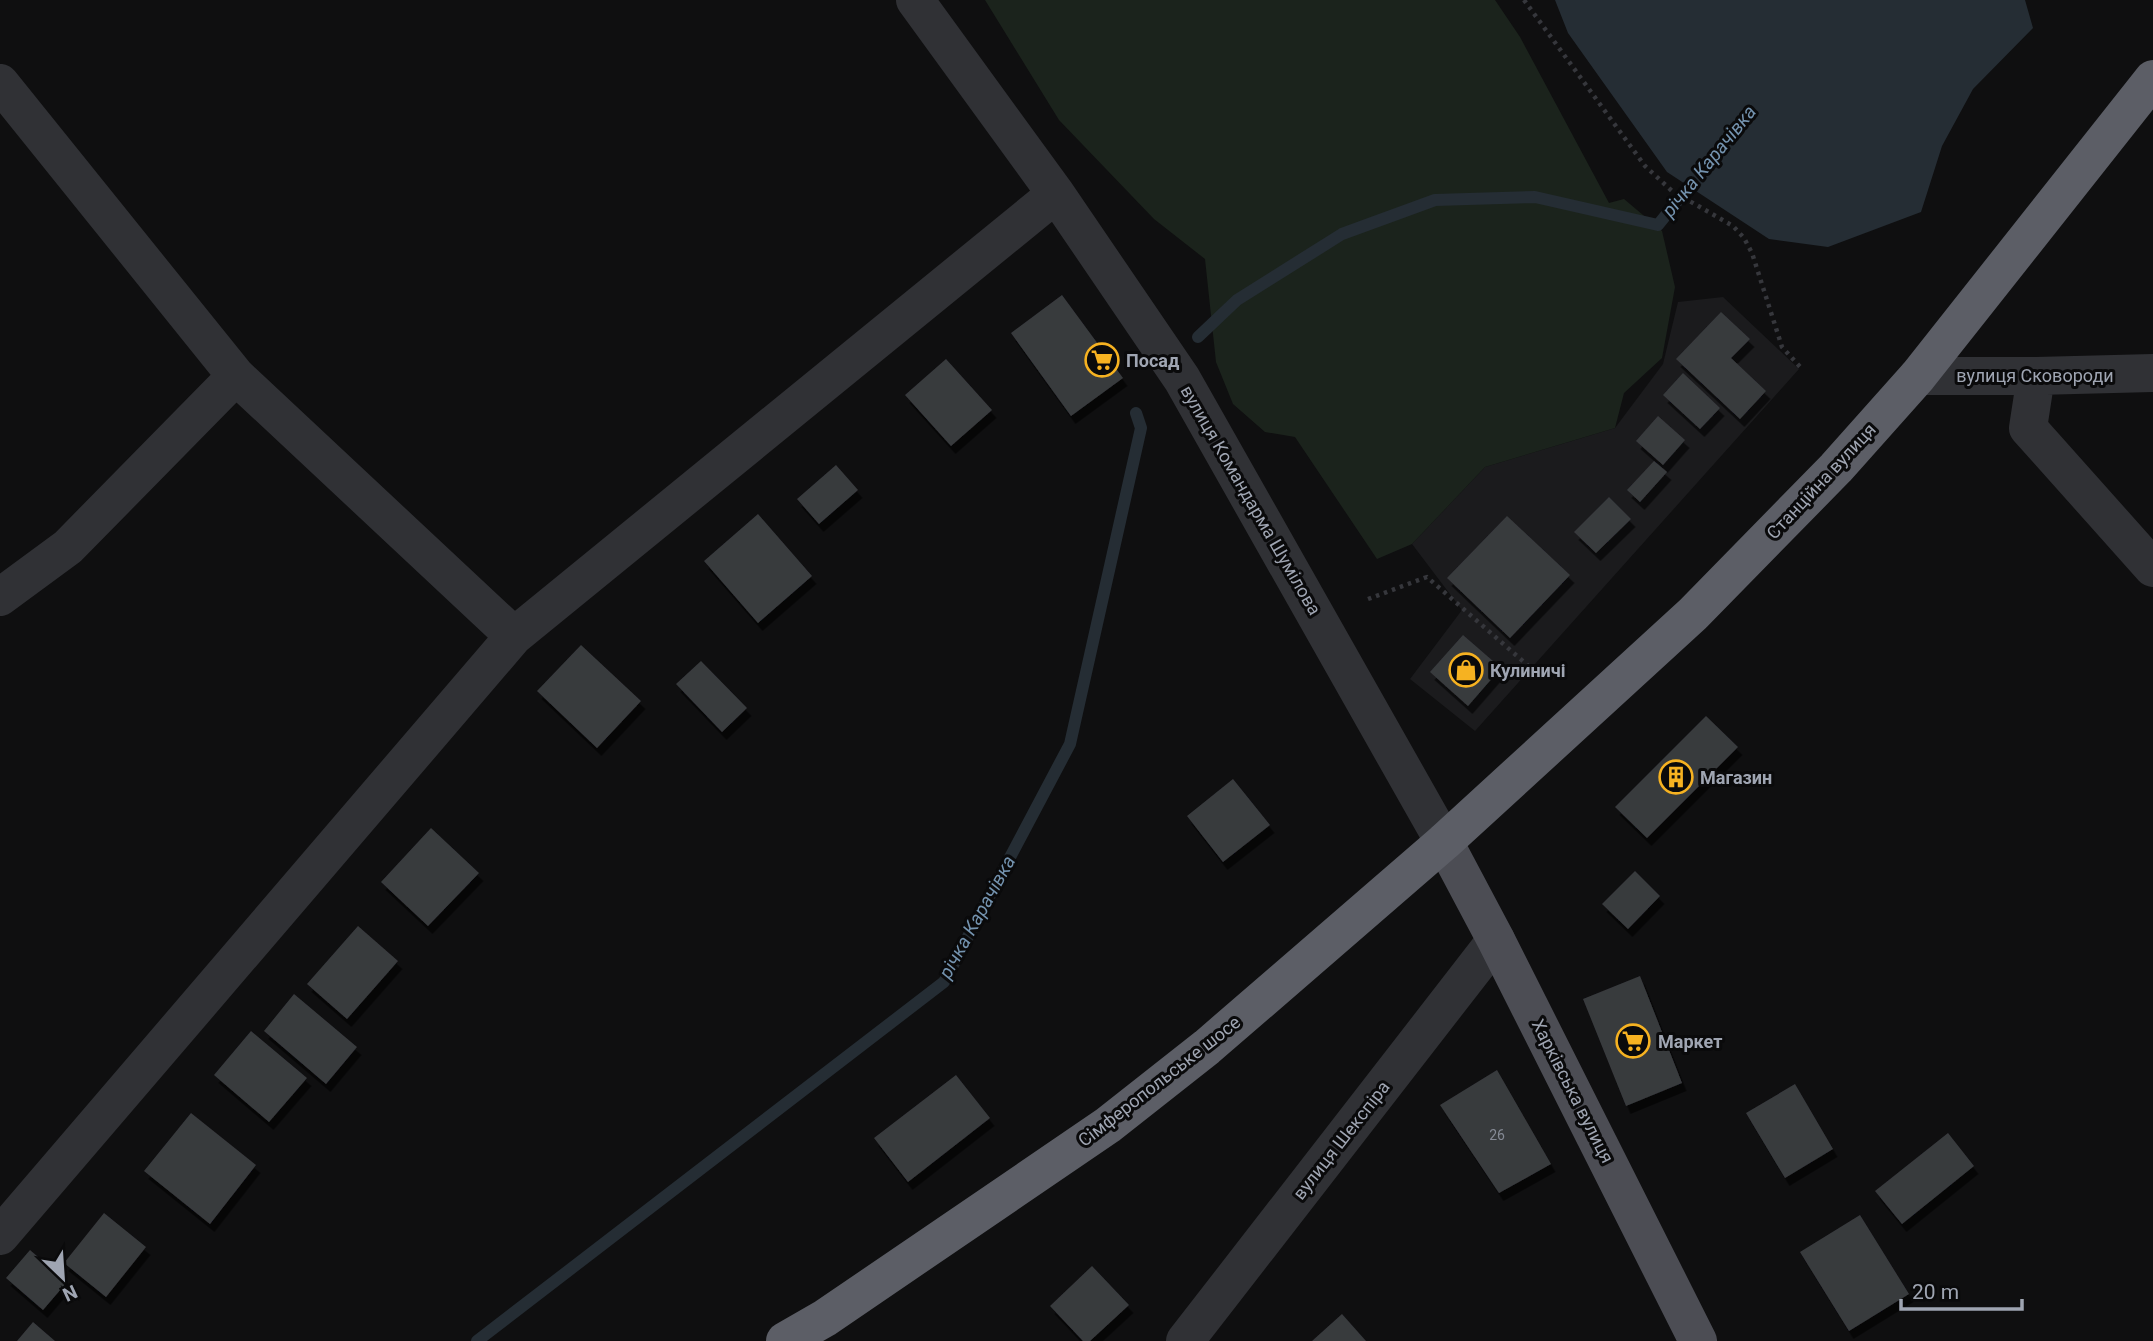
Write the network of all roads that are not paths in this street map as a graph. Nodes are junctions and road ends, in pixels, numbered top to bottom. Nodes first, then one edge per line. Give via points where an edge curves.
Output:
1 (915, 0) edge
2 (2153, 79) edge
3 (0, 83) edge
4 (1056, 194) junction
5 (2153, 373) edge
6 (236, 376) junction
7 (1918, 376) junction
8 (2036, 376) junction
9 (2153, 568) edge
10 (0, 597) edge
11 (514, 636) junction
12 (1444, 842) junction
13 (1496, 940) junction
14 (0, 1236) edge
15 (785, 1341) edge
16 (1185, 1341) edge
17 (1698, 1341) edge

1 - 4 street, вулиця Командарма Шумілова
2 - 7 highway, Станційна вулиця
3 - 6 street
4 - 11 street
4 - 12 street, вулиця Командарма Шумілова via 1182,379
5 - 8 street, вулиця Сковороди
6 - 10 street via 68,547
6 - 11 street
7 - 8 street, вулиця Сковороди
7 - 12 highway, Станційна вулиця via 1836,468 1693,614
8 - 9 street via 2028,428
11 - 14 street
12 - 13 main road, Харківська вулиця
12 - 15 highway, Сімферопольське шосе via 1207,1047 1108,1125
13 - 16 street, вулиця Шекспіра
13 - 17 main road, Харківська вулиця

